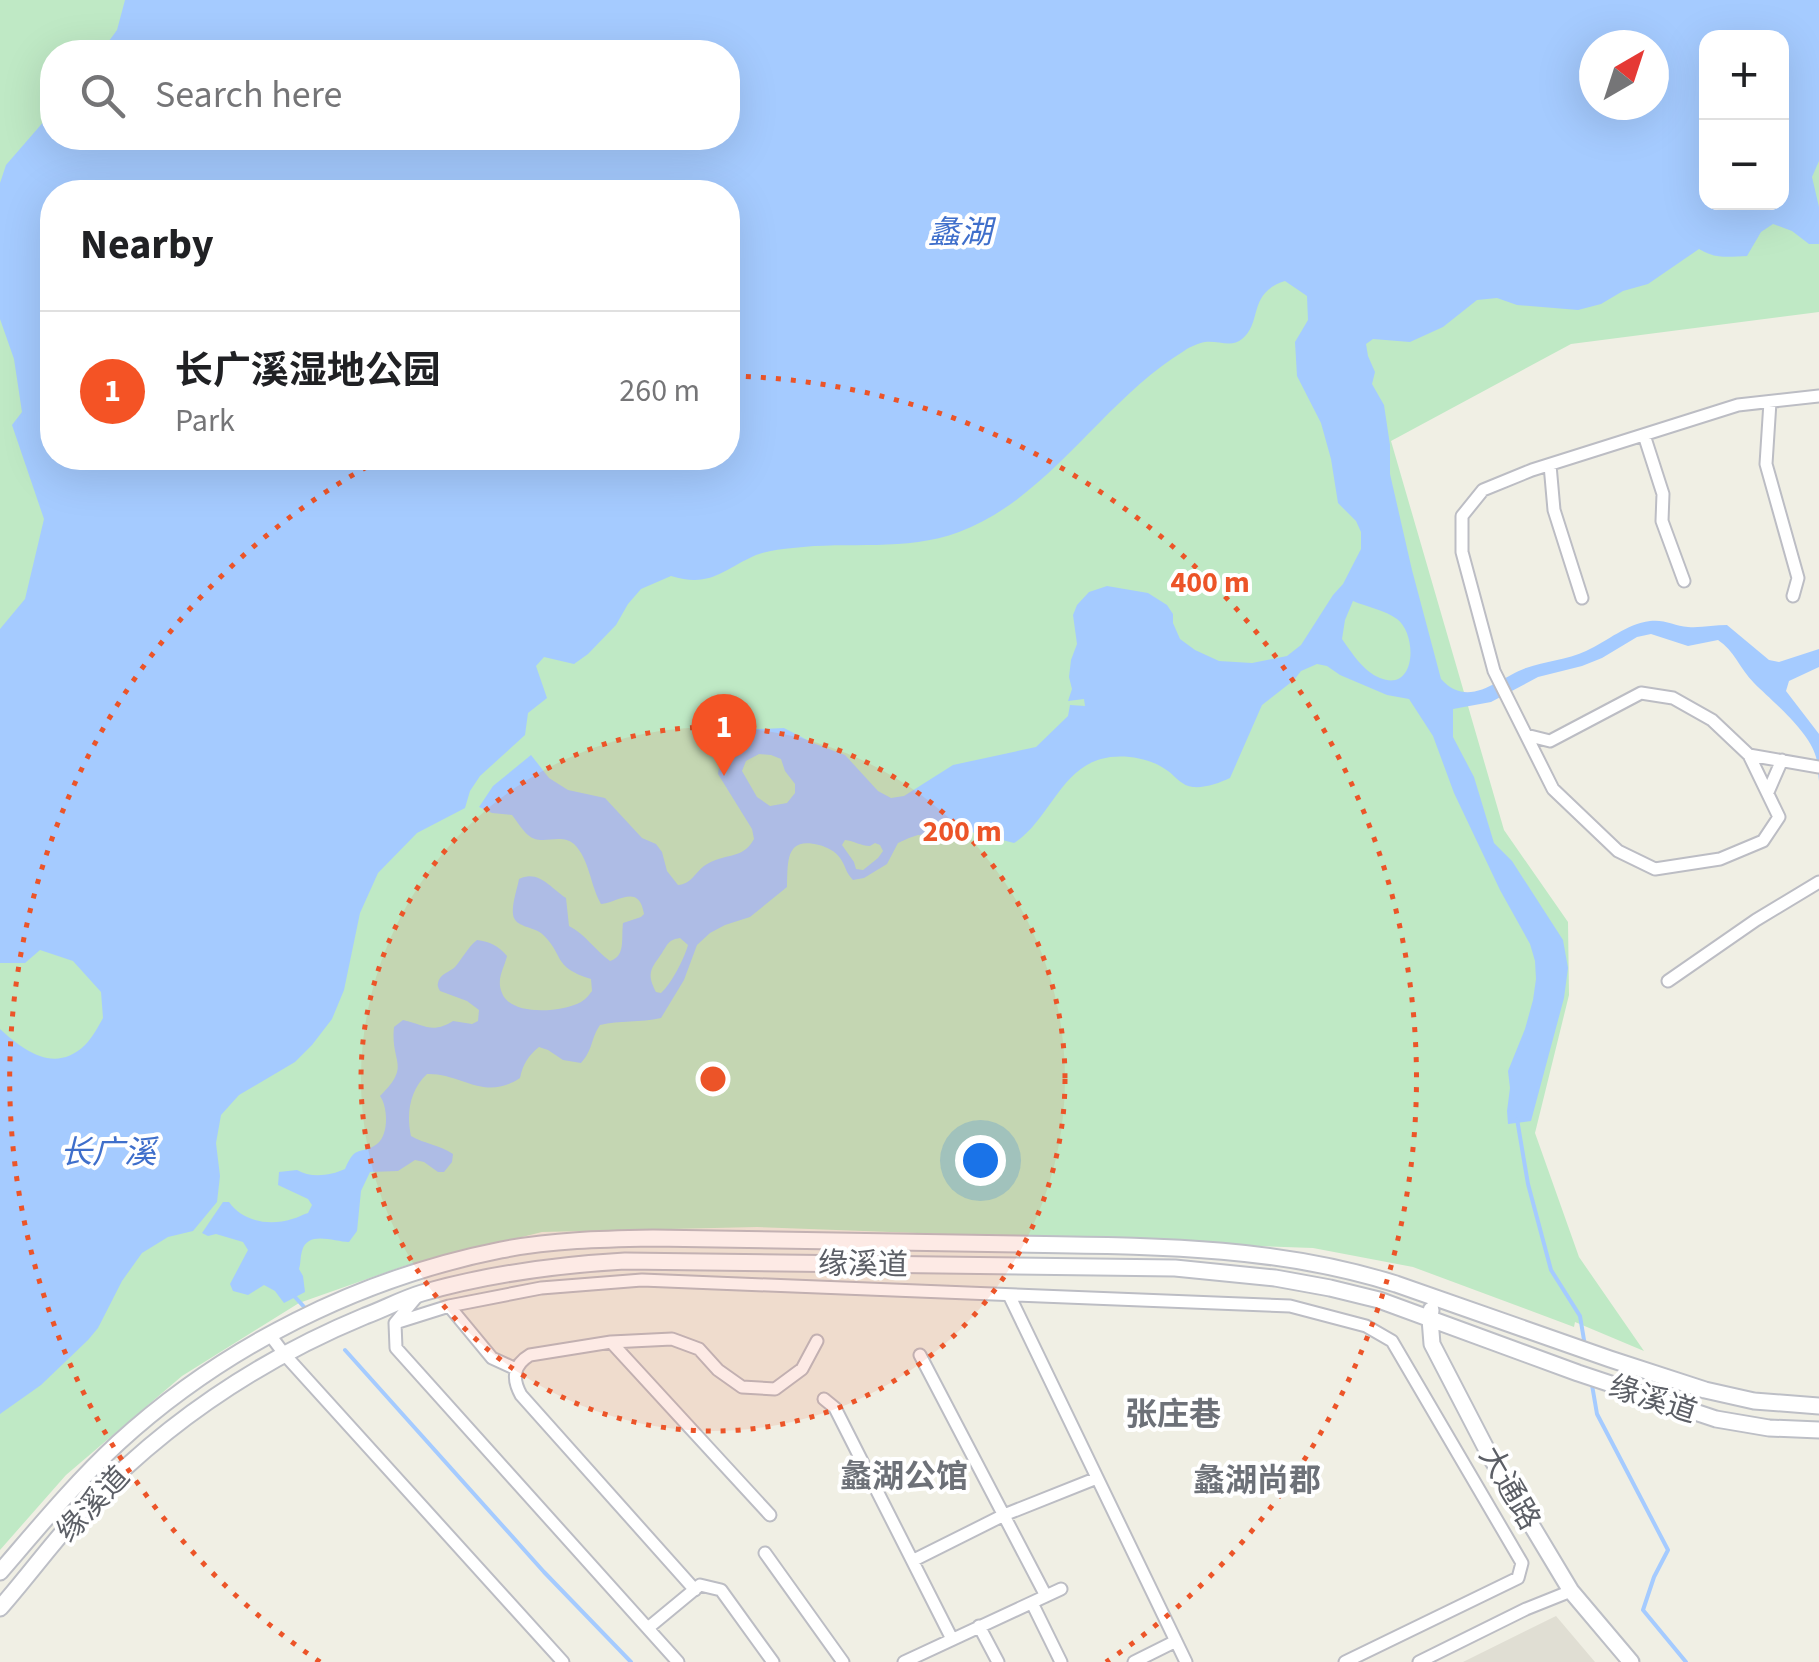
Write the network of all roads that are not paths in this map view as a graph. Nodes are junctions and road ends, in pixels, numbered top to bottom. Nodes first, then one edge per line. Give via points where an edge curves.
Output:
1 (1819, 396) edge
2 (1770, 402) junction
3 (1644, 435) junction
4 (1550, 464) junction
5 (1684, 581) dead end
6 (1793, 596) dead end
7 (1582, 598) dead end
8 (1526, 735) junction
9 (1550, 741) junction
10 (1749, 755) junction
11 (1782, 760) junction
12 (1540, 763) junction
13 (1815, 765) edge
14 (1768, 792) junction
15 (1819, 882) edge
16 (1668, 981) dead end
17 (419, 1294) junction
18 (1009, 1295) junction
19 (1434, 1296) junction
20 (449, 1306) junction
21 (1430, 1319) junction
22 (394, 1323) junction
23 (270, 1335) junction
24 (817, 1340) dead end
25 (611, 1342) junction
26 (285, 1355) junction
27 (920, 1355) dead end
28 (516, 1370) junction
29 (824, 1398) dead end
30 (1819, 1406) edge
31 (1819, 1430) edge
32 (1098, 1478) junction
33 (770, 1515) dead end
34 (1004, 1515) junction
35 (764, 1553) dead end
36 (914, 1560) junction
37 (0, 1572) edge
38 (1061, 1589) dead end
39 (694, 1590) junction
40 (1572, 1591) junction
41 (1046, 1596) junction
42 (1032, 1602) junction
43 (0, 1608) edge
44 (979, 1626) junction
45 (648, 1628) junction
46 (952, 1638) junction
47 (1176, 1641) junction
48 (563, 1662) edge
49 (678, 1662) edge
50 (773, 1662) edge
51 (843, 1662) edge
52 (904, 1662) edge
53 (998, 1662) edge
54 (1062, 1662) edge
55 (1134, 1662) edge
56 (1186, 1662) edge
57 (1345, 1662) edge
58 (1420, 1662) edge
59 (1631, 1662) edge

1 - 2 street
2 - 3 street via 1738,405
2 - 6 street via 1766,464 1798,578
3 - 4 street
3 - 5 street via 1662,494 1662,522
4 - 7 street via 1554,510
4 - 8 street via 1483,490 1462,516 1462,552 1494,671
8 - 9 street
8 - 12 street
9 - 10 street via 1641,693 1674,698 1712,720
9 - 12 street
10 - 11 street
10 - 14 street
11 - 13 street
11 - 14 street
12 - 14 street via 1553,789 1618,851 1655,870 1720,859 1763,841 1779,817
15 - 16 street
17 - 21 main road, 缘溪道 via 553,1266 625,1260 1176,1268 1330,1288
17 - 22 street
17 - 26 main road, 缘溪道
18 - 20 street via 642,1280 541,1288
18 - 32 street
18 - 57 street via 1290,1306 1366,1326 1392,1340 1522,1563 1518,1578
19 - 21 main road, 大通路
19 - 23 main road, 缘溪道 via 1304,1261 1174,1246 598,1239 446,1262 338,1301
19 - 30 main road, 缘溪道 via 1705,1390
20 - 22 street
20 - 28 street via 492,1358
21 - 31 main road, 缘溪道 via 1716,1419
21 - 40 main road, 大通路 via 1432,1344 1490,1456
22 - 45 street via 396,1348
23 - 26 street
23 - 37 main road, 缘溪道 via 119,1442
24 - 25 street via 802,1369 774,1389 742,1386 700,1349 672,1340
25 - 28 street via 530,1355
25 - 33 street
26 - 43 main road, 缘溪道 via 208,1400 120,1473
26 - 48 street
27 - 34 street
28 - 39 street via 521,1395
29 - 36 street via 836,1408
32 - 34 street
32 - 47 street
34 - 36 street
34 - 41 street
35 - 51 street
36 - 46 street
38 - 41 street
39 - 45 street
39 - 50 street via 721,1590
40 - 58 street
40 - 59 main road, 大通路
41 - 42 street
42 - 44 street
42 - 54 street
44 - 46 street
44 - 53 street
45 - 49 street
46 - 52 street
47 - 55 street
47 - 56 street

